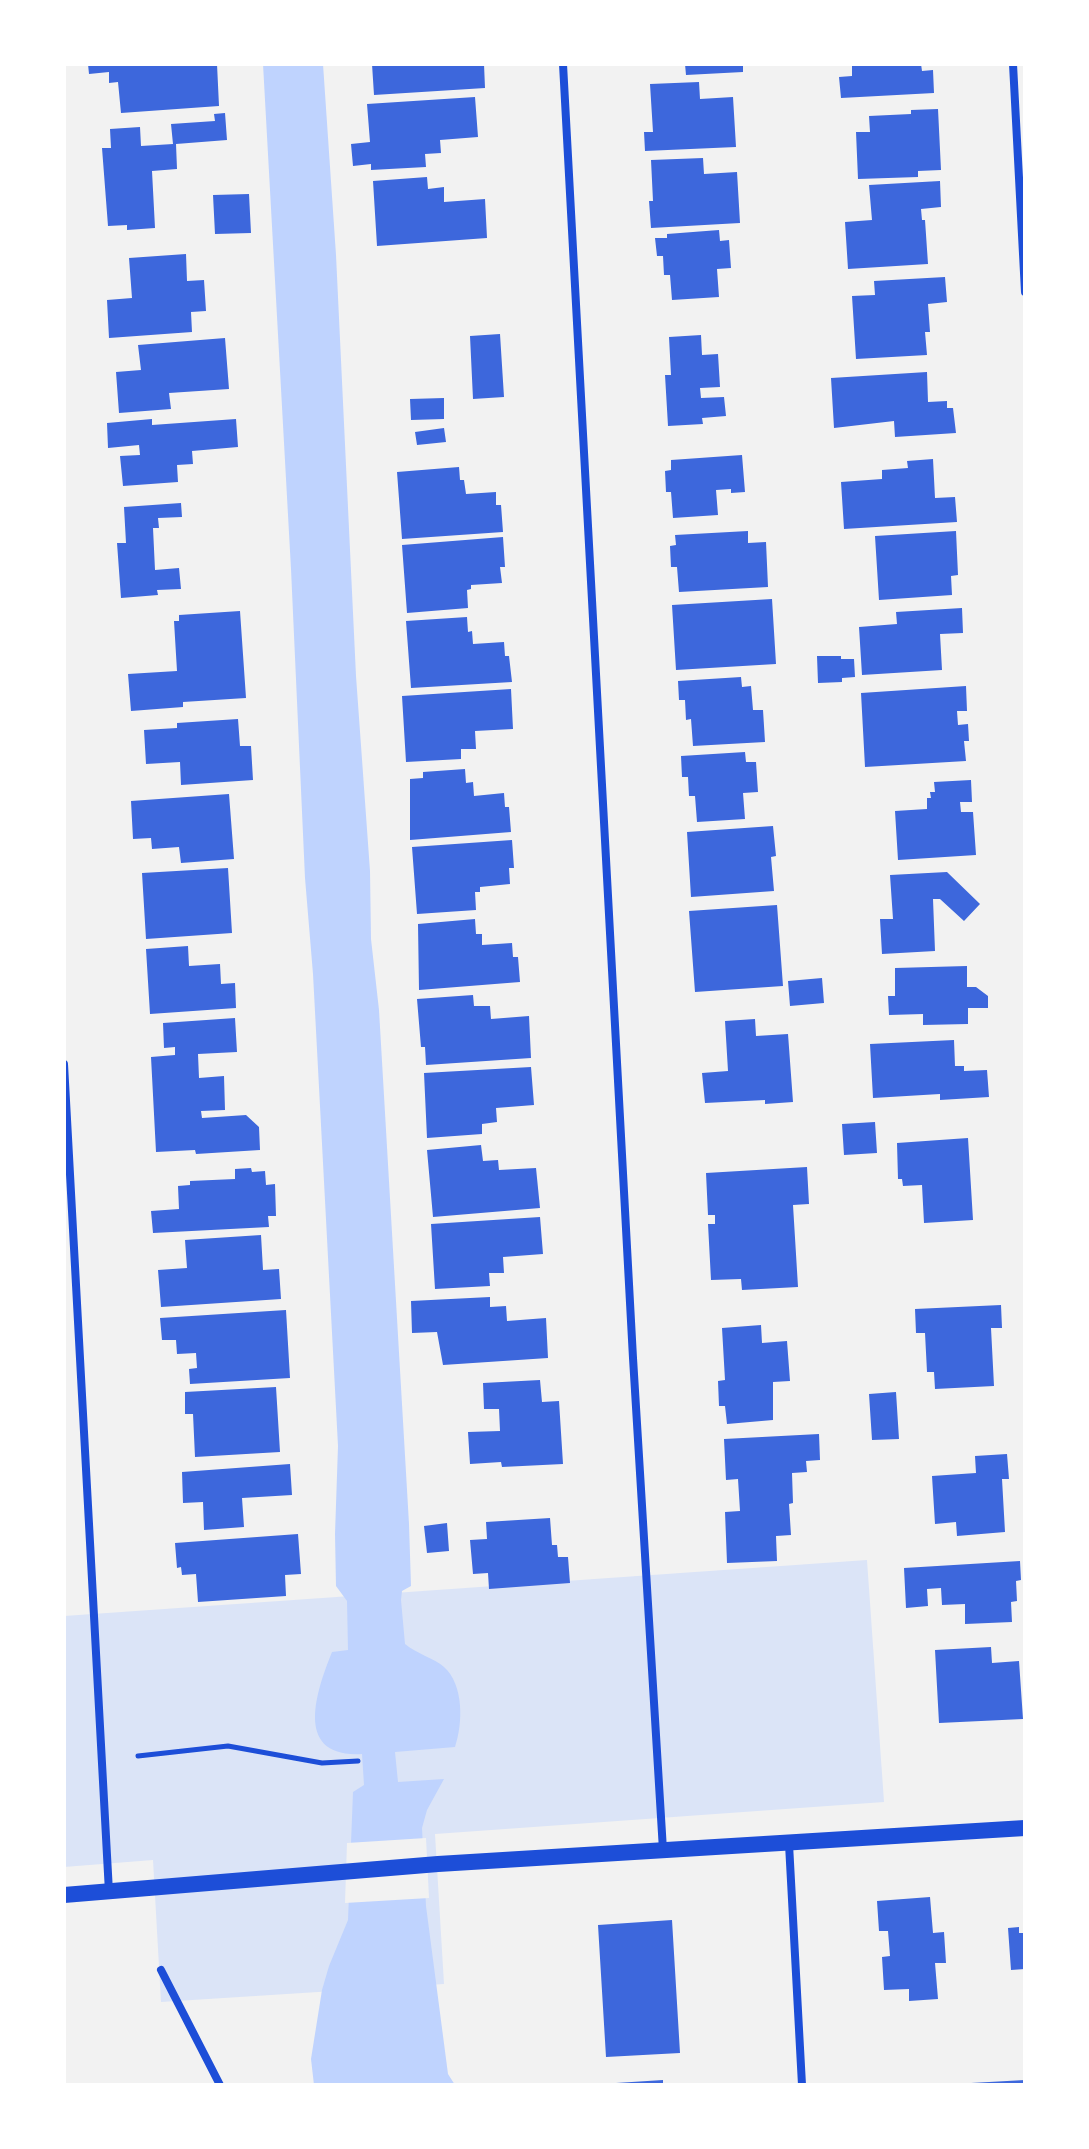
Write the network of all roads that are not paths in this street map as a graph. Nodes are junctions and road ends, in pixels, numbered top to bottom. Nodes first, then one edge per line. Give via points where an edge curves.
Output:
1 (563, 64) edge
2 (1013, 64) edge
3 (1025, 292) edge
4 (64, 1064) edge
5 (1025, 1828) edge
6 (789, 1844) junction
7 (663, 1850) junction
8 (109, 1892) junction
9 (64, 1895) edge
10 (161, 1970) dead end
11 (220, 2085) edge
12 (802, 2085) edge

1 - 7 street
2 - 3 street
4 - 8 street
5 - 6 main road
6 - 7 main road
6 - 12 street
7 - 8 main road
8 - 9 main road
10 - 11 street

